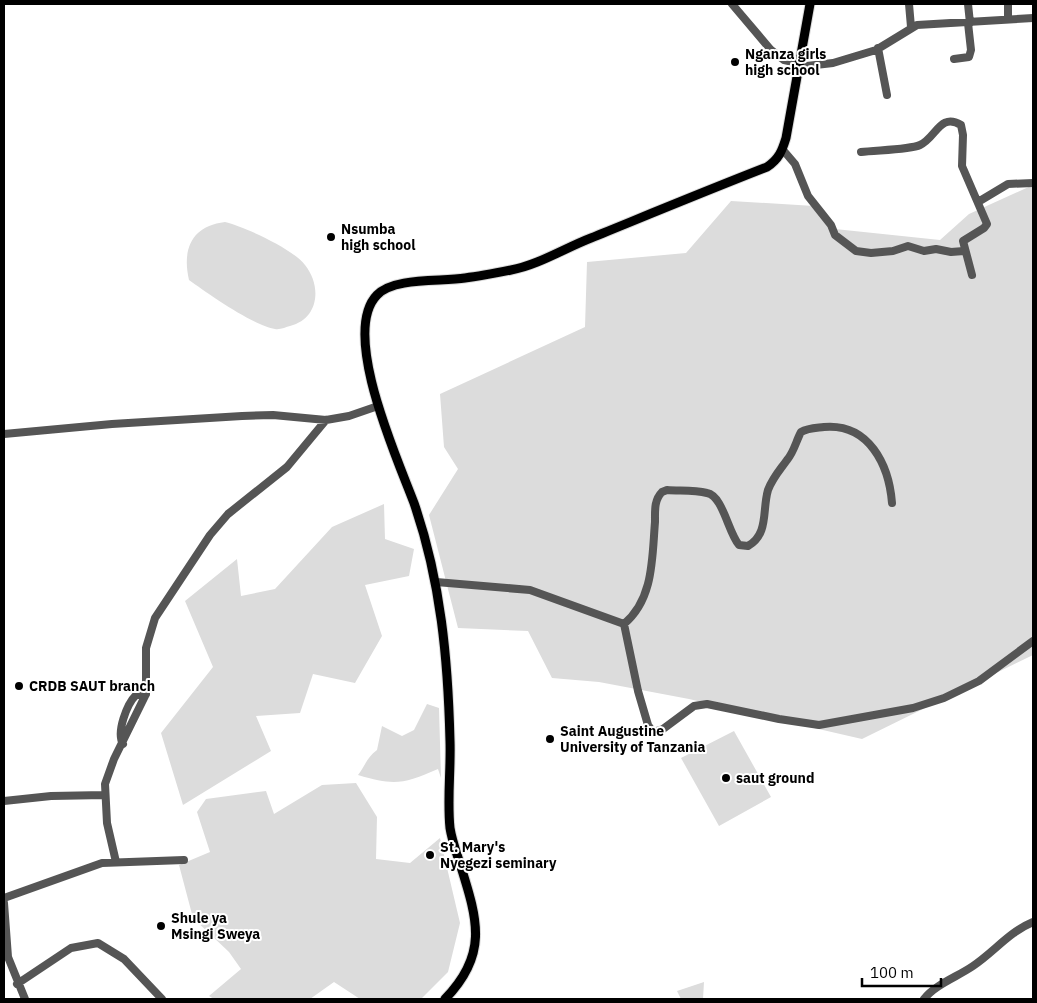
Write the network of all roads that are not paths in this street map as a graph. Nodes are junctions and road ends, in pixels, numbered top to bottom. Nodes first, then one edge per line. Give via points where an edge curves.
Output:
1 (732, 4) edge
2 (810, 4) edge
3 (909, 4) edge
4 (968, 4) edge
5 (1008, 4) edge
6 (1033, 18) edge
7 (1008, 19) junction
8 (969, 23) junction
9 (912, 27) junction
10 (878, 48) junction
11 (954, 59) dead end
12 (798, 65) junction
13 (887, 95) dead end
14 (783, 150) junction
15 (861, 152) dead end
16 (1033, 183) edge
17 (978, 202) junction
18 (964, 251) junction
19 (972, 275) dead end
20 (378, 406) junction
21 (326, 420) junction
22 (4, 434) edge
23 (892, 503) dead end
24 (436, 582) junction
25 (624, 624) junction
26 (1033, 641) edge
27 (146, 694) junction
28 (141, 705) junction
29 (127, 713) junction
30 (123, 744) junction
31 (105, 796) junction
32 (4, 801) edge
33 (113, 848) junction
34 (184, 860) dead end
35 (116, 862) junction
36 (102, 863) junction
37 (4, 898) edge
38 (4, 904) edge
39 (1033, 922) edge
40 (17, 984) junction
41 (25, 999) edge
42 (162, 999) edge
43 (445, 999) edge
44 (924, 999) edge

1 - 12 street via 776,54
2 - 12 main road
3 - 9 street
4 - 8 street
5 - 7 street
6 - 7 street
7 - 8 street
8 - 9 street
8 - 11 street via 969,57
9 - 10 street
10 - 12 street via 833,63
10 - 13 street
12 - 14 main road
14 - 18 street via 796,164 808,196 835,235 856,251 871,253 908,246 924,251
14 - 20 main road via 767,167 515,269 464,279 403,284 380,291 370,304 365,329 367,356
15 - 17 street via 916,146 941,124 956,122 963,128 962,166
16 - 17 street via 1008,184
17 - 18 street via 987,224 963,241
18 - 19 street
20 - 21 street
20 - 24 main road via 414,506
21 - 22 street via 250,416 120,423
21 - 27 street via 287,467 228,514 167,599 149,633
23 - 25 street via 885,467 877,453 860,435 842,427 801,432 788,460 779,468 768,490 762,532 748,546 739,545 733,538 720,503 709,493 662,492 656,504 646,594 640,608
24 - 25 street via 530,590
24 - 43 main road via 444,637 451,832 476,923 475,944 467,971
25 - 26 street via 638,691 653,732 663,729 694,706 707,704 819,725 913,708 979,681
27 - 28 street
27 - 29 street via 134,697
28 - 29 street
28 - 30 street
29 - 30 street via 119,731
30 - 31 street via 108,773
31 - 32 street
31 - 33 street
33 - 35 street
33 - 36 street
34 - 35 street
35 - 36 street
36 - 37 street
38 - 40 street via 8,957
39 - 44 street
40 - 41 street
40 - 42 street via 71,948 98,943 124,959

